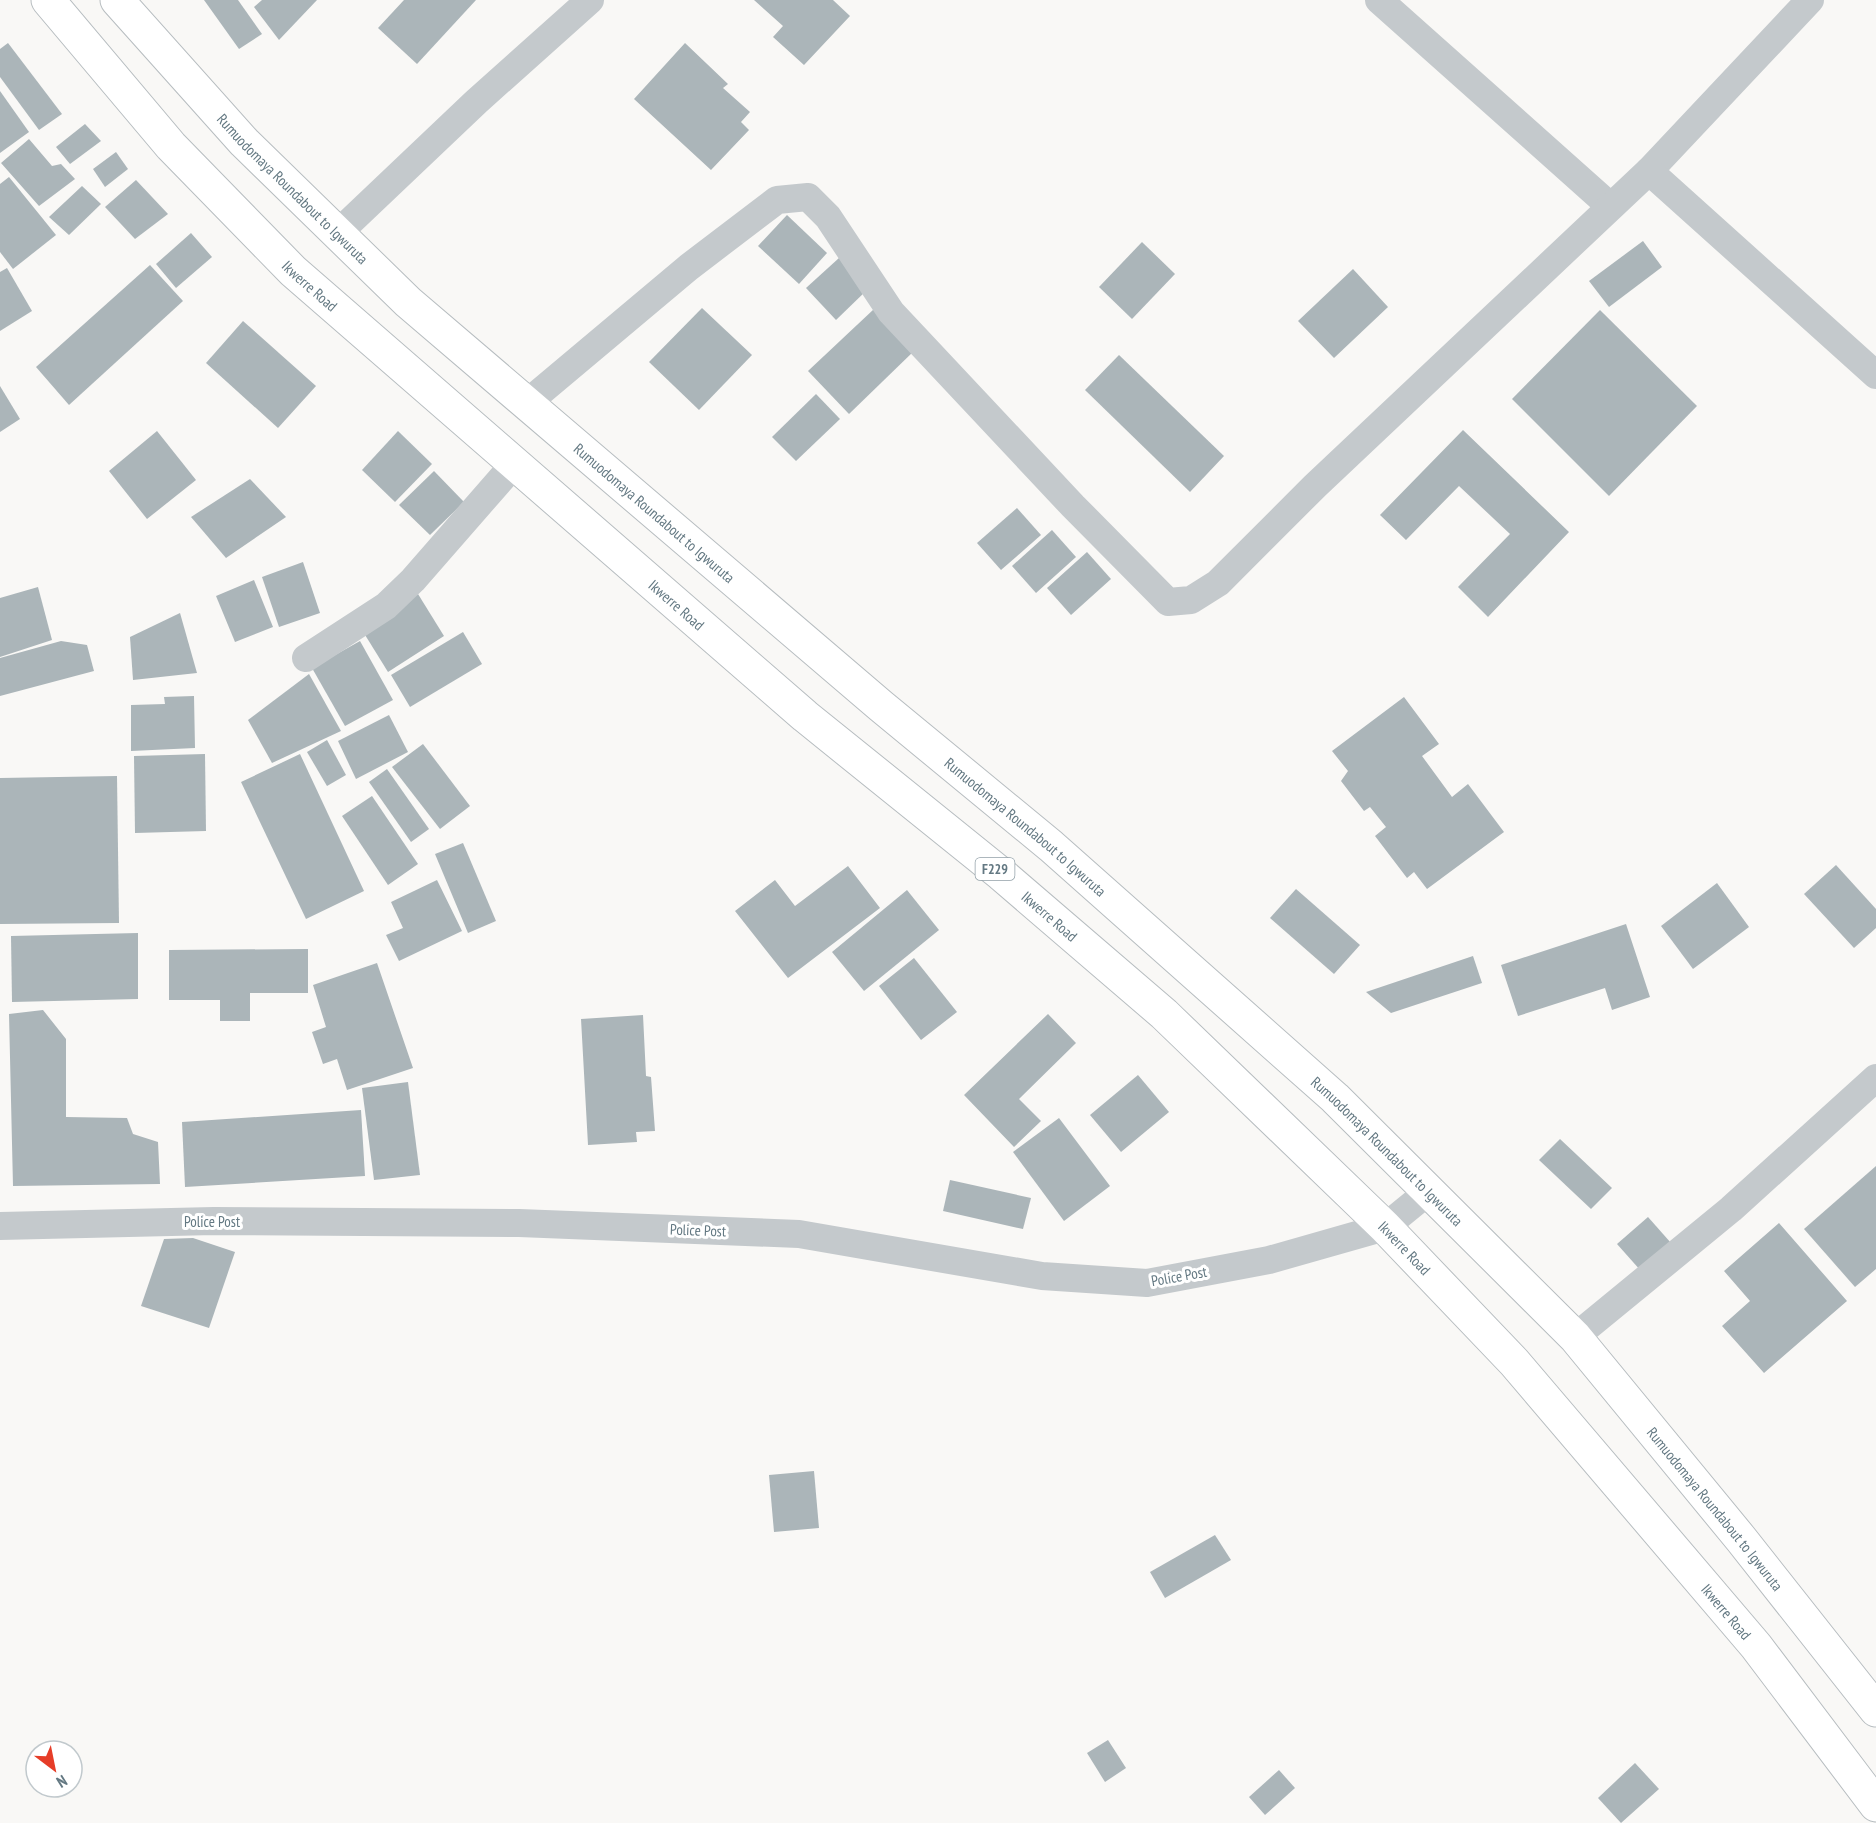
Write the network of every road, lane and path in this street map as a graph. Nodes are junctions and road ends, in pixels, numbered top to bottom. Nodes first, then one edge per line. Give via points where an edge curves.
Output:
1 (48, 0) edge
2 (117, 0) edge
3 (590, 0) edge
4 (1378, 0) edge
5 (1810, 0) edge
6 (1649, 171) junction
7 (1610, 206) junction
8 (338, 234) junction
9 (1876, 375) edge
10 (527, 403) junction
11 (516, 462) junction
12 (306, 658) dead end
13 (1876, 1078) edge
14 (1429, 1191) junction
15 (0, 1226) edge
16 (1385, 1227) junction
17 (1575, 1337) junction
18 (1876, 1710) edge
19 (1876, 1805) edge

1 - 11 main road, Ikwerre Road / F229 via 171,146 293,272
2 - 8 main road, Rumuodomaya Roundabout to Igwuruta via 244,142
3 - 8 street
4 - 7 street
5 - 6 street
6 - 7 street
6 - 9 street
7 - 10 street via 1218,583 1191,600 1168,602 1073,506 891,312 828,217 808,197 777,200 689,267
8 - 10 main road, Rumuodomaya Roundabout to Igwuruta via 408,302
10 - 14 main road, Rumuodomaya Roundabout to Igwuruta via 1051,846 1335,1098
11 - 12 street via 386,606
11 - 16 main road, Ikwerre Road / F229 via 805,716 1001,874 1164,1014
13 - 17 street via 1731,1209
14 - 16 street
14 - 17 main road, Rumuodomaya Roundabout to Igwuruta
15 - 16 street, Police Post via 214,1221 519,1223 799,1234 1042,1276 1147,1283 1269,1260
16 - 19 main road, Ikwerre Road / F229 via 1514,1362 1733,1618
17 - 18 main road, Rumuodomaya Roundabout to Igwuruta

